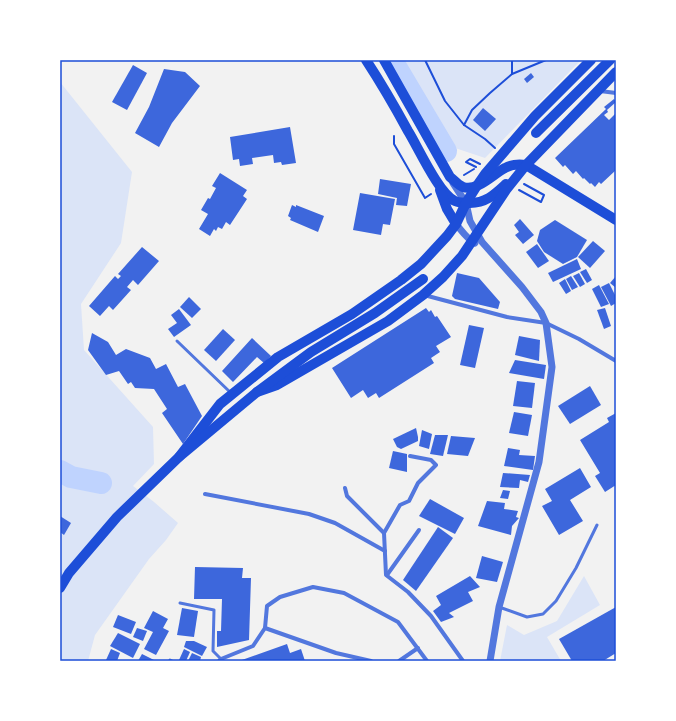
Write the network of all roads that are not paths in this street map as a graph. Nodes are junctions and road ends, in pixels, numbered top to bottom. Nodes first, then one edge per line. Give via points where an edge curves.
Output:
1 (366, 60) edge
2 (384, 60) edge
3 (591, 60) edge
4 (610, 60) edge
5 (616, 72) edge
6 (598, 90) junction
7 (616, 93) edge
8 (536, 133) dead end
9 (526, 165) junction
10 (450, 177) junction
11 (437, 184) junction
12 (476, 187) junction
13 (466, 203) junction
14 (616, 220) edge
15 (456, 224) junction
16 (474, 238) junction
17 (423, 279) dead end
18 (423, 295) junction
19 (546, 323) junction
20 (177, 341) dead end
21 (616, 361) edge
22 (257, 392) junction
23 (232, 395) junction
24 (179, 456) junction
25 (410, 456) dead end
26 (345, 488) dead end
27 (205, 494) dead end
28 (597, 525) dead end
29 (419, 530) dead end
30 (384, 533) junction
31 (385, 551) junction
32 (386, 575) junction
33 (60, 588) edge
34 (180, 603) dead end
35 (499, 607) junction
36 (265, 628) junction
37 (418, 648) junction
38 (220, 660) edge
39 (371, 661) edge
40 (399, 661) edge
41 (427, 661) edge
42 (463, 661) edge
43 (490, 661) edge

1 - 11 main road via 409,131
2 - 10 main road
3 - 12 main road via 535,116
4 - 8 main road
5 - 6 main road
6 - 7 street
6 - 9 main road
9 - 12 main road via 515,164 505,168
9 - 13 main road via 489,198 477,203
9 - 14 main road
9 - 16 main road
10 - 12 main road via 463,187
10 - 13 street
11 - 13 main road via 454,201
11 - 15 main road
12 - 13 main road
13 - 15 main road
13 - 16 street
15 - 16 street via 463,233
15 - 23 main road via 421,264 402,280 352,314 278,357
16 - 18 main road via 443,277
16 - 19 street via 482,242 522,287
17 - 22 main road via 311,352
18 - 19 street via 507,317
18 - 22 main road via 381,325 277,385
19 - 21 street via 580,339
19 - 35 street via 552,367 539,462
20 - 23 lane
22 - 24 main road
23 - 24 main road via 220,404
24 - 33 main road via 117,517 69,573
25 - 30 street via 431,460 436,465 418,483 409,500 400,505
26 - 30 street via 347,496
27 - 31 street via 309,514 335,523
28 - 35 lane via 556,601 543,614 527,617
29 - 32 street
30 - 31 street
31 - 32 street
32 - 42 street via 408,592 431,616
34 - 38 lane via 214,610 213,651
35 - 43 street
36 - 37 street via 267,606 280,597 313,587 344,592 398,622
36 - 38 street via 253,646
36 - 39 street via 336,653
37 - 40 street
37 - 41 street

